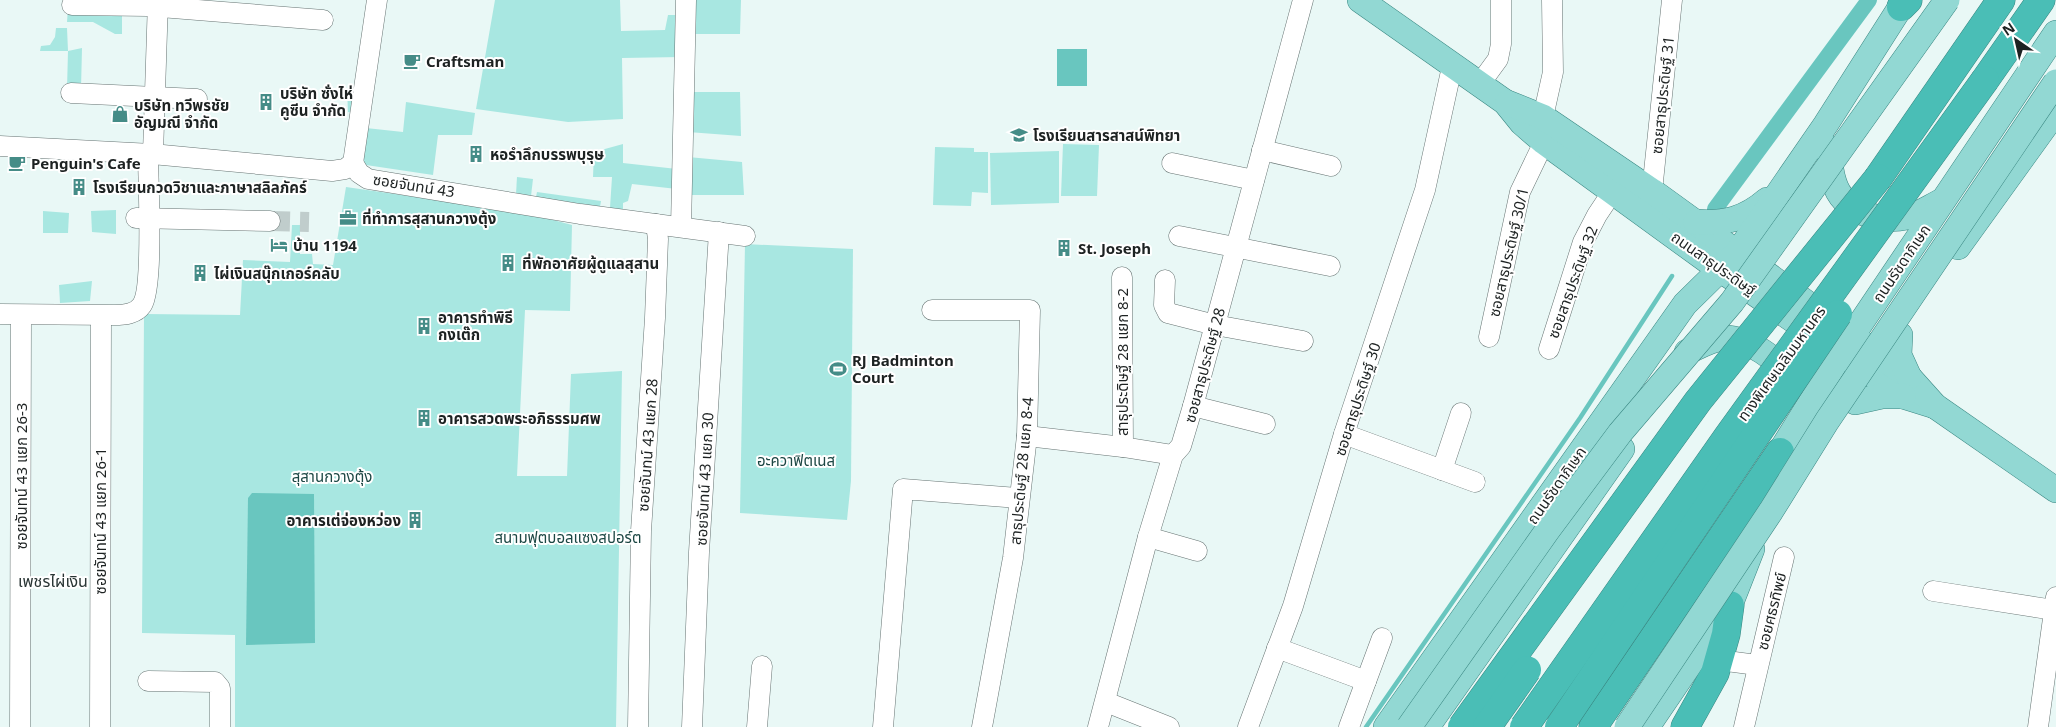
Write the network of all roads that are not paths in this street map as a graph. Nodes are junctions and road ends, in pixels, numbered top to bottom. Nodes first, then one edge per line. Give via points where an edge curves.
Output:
1 (377, 0) edge
2 (686, 0) edge
3 (1303, 0) edge
4 (1360, 0) edge
5 (1501, 0) edge
6 (1552, 0) edge
7 (1672, 0) edge
8 (1946, 0) edge
9 (2001, 0) edge
10 (2041, 0) edge
11 (1905, 2) edge
12 (72, 4) dead end
13 (158, 4) edge
14 (323, 20) dead end
15 (2056, 33) edge
16 (1452, 67) junction
17 (1985, 80) junction
18 (2056, 82) edge
19 (1480, 85) junction
20 (71, 93) dead end
21 (2013, 95) junction
22 (156, 98) junction
23 (197, 99) dead end
24 (1505, 102) junction
25 (2055, 115) edge
26 (1543, 117) junction
27 (1998, 118) junction
28 (1826, 124) junction
29 (1544, 142) junction
30 (0, 146) edge
31 (1262, 150) junction
32 (145, 153) junction
33 (354, 163) junction
34 (1172, 163) dead end
35 (1330, 166) dead end
36 (1878, 178) junction
37 (1254, 180) junction
38 (1782, 187) junction
39 (1613, 191) junction
40 (1652, 191) junction
41 (1997, 193) junction
42 (1942, 201) junction
43 (142, 218) junction
44 (270, 221) tunnel mouth
45 (1696, 222) junction
46 (656, 224) junction
47 (681, 227) junction
48 (719, 232) junction
49 (745, 236) dead end
50 (1179, 236) dead end
51 (1688, 245) junction
52 (1238, 246) junction
53 (1330, 266) dead end
54 (1731, 266) junction
55 (1122, 276) dead end
56 (1165, 280) dead end
57 (1685, 304) junction
58 (932, 310) dead end
59 (0, 314) edge
60 (21, 316) junction
61 (108, 316) junction
62 (1215, 325) junction
63 (1900, 335) junction
64 (1489, 336) dead end
65 (1303, 341) dead end
66 (1847, 345) junction
67 (1548, 349) dead end
68 (1687, 352) junction
69 (1878, 367) junction
70 (1906, 387) junction
71 (1855, 402) junction
72 (1193, 406) junction
73 (1461, 413) dead end
74 (1800, 422) junction
75 (1266, 424) dead end
76 (1344, 434) junction
77 (1027, 436) junction
78 (1123, 446) junction
79 (1780, 452) junction
80 (1173, 455) junction
81 (1574, 459) junction
82 (1442, 470) junction
83 (1475, 482) dead end
84 (2056, 490) edge
85 (1019, 498) junction
86 (1148, 537) junction
87 (1197, 551) dead end
88 (1550, 552) junction
89 (1784, 557) dead end
90 (1749, 560) junction
91 (1934, 591) dead end
92 (1730, 604) junction
93 (2055, 604) edge
94 (1382, 638) dead end
95 (1277, 648) junction
96 (1719, 660) junction
97 (1757, 665) junction
98 (762, 666) dead end
99 (148, 681) dead end
100 (1366, 681) junction
101 (1106, 702) junction
102 (20, 727) edge
103 (100, 727) edge
104 (220, 727) edge
105 (638, 727) edge
106 (692, 727) edge
107 (757, 727) edge
108 (883, 727) edge
109 (982, 727) edge
110 (1098, 727) edge
111 (1169, 727) edge
112 (1248, 727) edge
113 (1349, 727) edge
114 (1386, 727) edge
115 (1409, 727) edge
116 (1427, 727) edge
117 (1462, 727) edge
118 (1487, 727) edge
119 (1524, 727) edge
120 (1559, 727) edge
121 (1593, 727) edge
122 (1628, 727) edge
123 (1646, 727) edge
124 (1685, 727) edge
125 (1744, 727) edge
126 (2038, 727) edge

1 - 33 street
2 - 47 street
3 - 31 street, ซอยสาธุประดิษฐ์ 28
4 - 16 main road, ถนนสาธุประดิษฐ์
5 - 19 street via 1498,58
6 - 26 street via 1553,72
7 - 40 street, ซอยสาธุประดิษฐ์ 31
8 - 115 main road, ถนนรัชดาภิเษก, bridge via 1732,302 1620,433
9 - 36 highway, ทางพิเศษเฉลิมมหานคร
10 - 17 highway, ทางพิเศษเฉลิมมหานคร
11 - 28 main road, ถนนรัชดาภิเษก
12 - 13 street
13 - 14 street
13 - 22 street
15 - 21 main road, ถนนรัชดาภิเษก
16 - 19 main road, ถนนสาธุประดิษฐ์
16 - 76 street, ซอยสาธุประดิษฐ์ 30 via 1424,190
17 - 119 highway, ทางพิเศษเฉลิมมหานคร, bridge via 1728,436
17 - 120 highway, bridge via 1879,254
18 - 122 main road, ถนนรัชดาภิเษก, bridge via 1832,413
19 - 24 main road, ถนนสาธุประดิษฐ์
20 - 22 street
21 - 25 street
21 - 27 main road, ถนนรัชดาภิเษก
22 - 23 street
22 - 32 street
24 - 26 main road, ถนนสาธุประดิษฐ์
24 - 29 main road, ถนนสาธุประดิษฐ์
25 - 41 main road, ถนนรัชดาภิเษก
26 - 40 main road, ถนนสาธุประดิษฐ์
27 - 41 main road
27 - 42 main road, ถนนรัชดาภิเษก
28 - 38 main road, ถนนรัชดาภิเษก
28 - 42 main road via 1834,184 1855,209 1873,217 1890,219 1909,217
29 - 39 main road, ถนนสาธุประดิษฐ์
29 - 64 street, ซอยสาธุประดิษฐ์ 30/1 via 1520,192
30 - 32 street, ซอยจันทน์ 43
31 - 35 street
31 - 37 street, ซอยสาธุประดิษฐ์ 28
32 - 33 street, ซอยจันทน์ 43 via 332,171 345,169
32 - 43 street
33 - 46 street, ซอยจันทน์ 43 via 359,173 368,179
34 - 37 street
36 - 117 highway, bridge via 1698,401
36 - 118 highway, ทางพิเศษเฉลิมมหานคร, bridge
37 - 52 street, ซอยสาธุประดิษฐ์ 28
38 - 45 main road via 1752,212 1732,221 1716,224
38 - 54 main road, ถนนรัชดาภิเษก
39 - 51 main road, ถนนสาธุประดิษฐ์
39 - 67 street, ซอยสาธุประดิษฐ์ 32 via 1583,242
40 - 45 main road, ถนนสาธุประดิษฐ์
41 - 63 main road, ถนนรัชดาภิเษก
42 - 66 main road, ถนนรัชดาภิเษก
43 - 44 street
43 - 61 street via 142,246 134,299 129,307
45 - 54 main road, ถนนสาธุประดิษฐ์
46 - 47 street, ซอยจันทน์ 43
46 - 105 street, ซอยจันทน์ 43 แยก 28 via 655,318 641,531
47 - 48 street, ซอยจันทน์ 43
48 - 49 street, ซอยจันทน์ 43
48 - 106 street, ซอยจันทน์ 43 แยก 30 via 700,533
50 - 52 street
51 - 54 main road, ถนนสาธุประดิษฐ์
51 - 57 main road via 1692,270
52 - 53 street
52 - 62 street, ซอยสาธุประดิษฐ์ 28
54 - 57 main road, ถนนรัชดาภิเษก
54 - 66 main road, ถนนสาธุประดิษฐ์
54 - 68 main road, ถนนรัชดาภิเษก
55 - 78 street, สาธุประดิษฐ์ 28 แยก 8-2
56 - 62 street via 1164,305 1168,313
57 - 81 main road, ถนนรัชดาภิเษก
58 - 77 street, สาธุประดิษฐ์ 28 แยก 8-4 via 1030,310
59 - 60 street
60 - 61 street
60 - 102 street, ซอยจันทน์ 43 แยก 26-3
61 - 103 street, ซอยจันทน์ 43 แยก 26-1
62 - 65 street
62 - 72 street, ซอยสาธุประดิษฐ์ 28
63 - 69 main road, ถนนรัชดาภิเษก
63 - 70 main road via 1899,355
66 - 69 main road, ถนนสาธุประดิษฐ์
66 - 74 main road, ถนนรัชดาภิเษก
68 - 74 main road via 1724,338 1758,350 1780,365 1791,378 1800,399
68 - 88 main road, ถนนรัชดาภิเษก
69 - 70 main road, ถนนสาธุประดิษฐ์
69 - 71 main road, ถนนรัชดาภิเษก
70 - 71 main road
70 - 84 main road, ถนนสาธุประดิษฐ์
71 - 90 main road, ถนนรัชดาภิเษก via 1805,472
72 - 75 street
72 - 80 street, ซอยสาธุประดิษฐ์ 28 via 1181,446
73 - 82 street
74 - 79 main road, ถนนรัชดาภิเษก
76 - 82 street
76 - 95 street, ซอยสาธุประดิษฐ์ 30 via 1293,606
77 - 78 street
77 - 85 street, สาธุประดิษฐ์ 28 แยก 8-4
78 - 80 street
79 - 90 main road, ถนนรัชดาภิเษก
79 - 121 highway
80 - 86 street, ซอยสาธุประดิษฐ์ 28
81 - 88 main road
81 - 114 main road, ถนนรัชดาภิเษก
82 - 83 street
85 - 108 street via 906,488 902,491
85 - 109 street, สาธุประดิษฐ์ 28 แยก 8-4 via 1013,558
86 - 87 street
86 - 101 street, ซอยสาธุประดิษฐ์ 28
88 - 116 main road, ถนนรัชดาภิเษก
89 - 97 street, ซอยศธรทิพย์
90 - 92 main road, ถนนรัชดาภิเษก
91 - 93 street
92 - 96 highway
92 - 123 main road, ถนนรัชดาภิเษก
93 - 126 street
94 - 100 street
95 - 100 street
95 - 112 street, ซอยสาธุประดิษฐ์ 30
96 - 97 street, ซอยศธรทิพย์
96 - 124 highway
97 - 125 street, ซอยศธรทิพย์
98 - 107 street
99 - 104 street via 215,682 220,688
100 - 113 street
101 - 110 street, ซอยสาธุประดิษฐ์ 28
101 - 111 street

